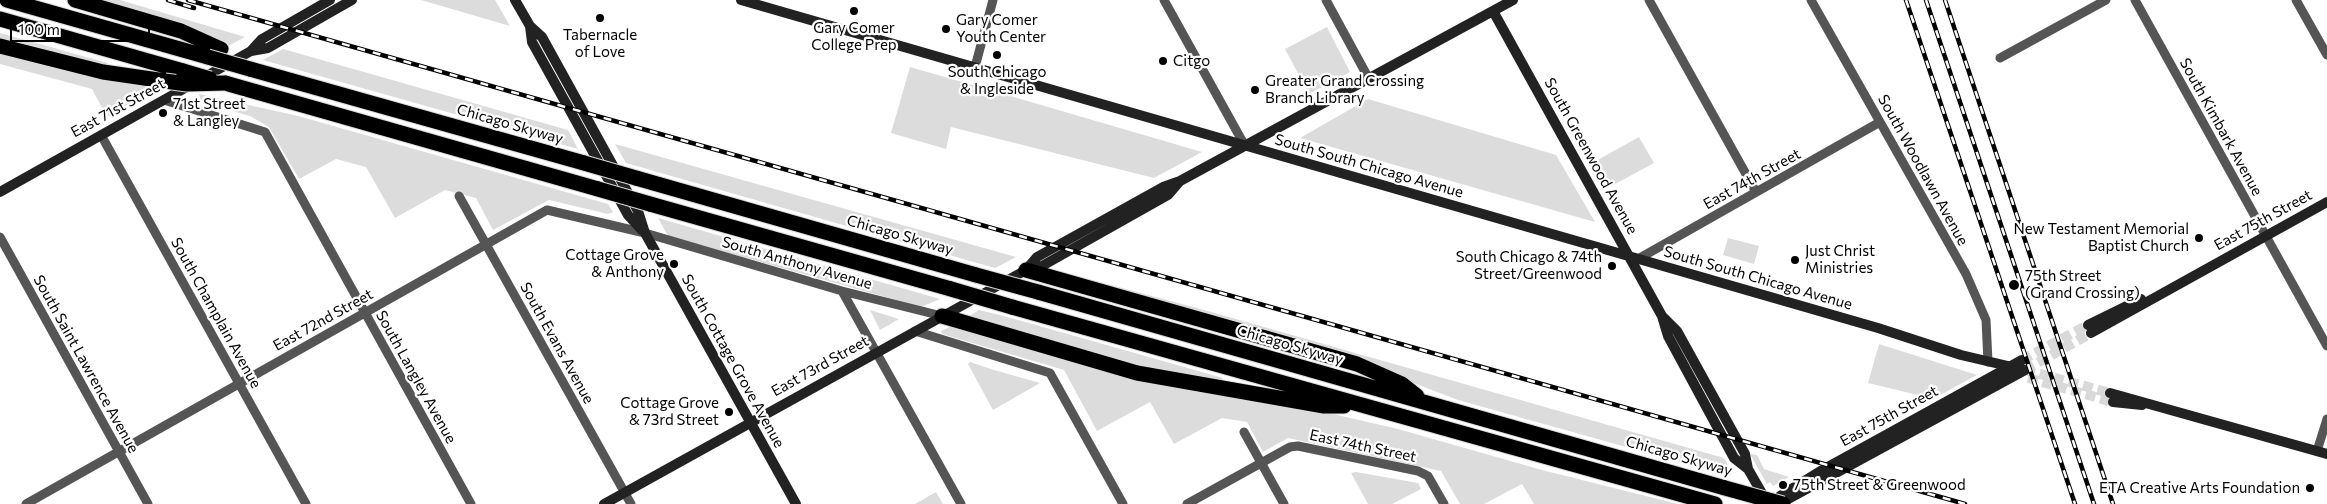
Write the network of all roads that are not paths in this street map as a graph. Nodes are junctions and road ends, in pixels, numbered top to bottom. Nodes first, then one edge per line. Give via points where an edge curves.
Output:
1 (7, 0) edge
2 (75, 0) edge
3 (330, 0) edge
4 (352, 0) edge
5 (515, 0) edge
6 (741, 0) edge
7 (994, 0) edge
8 (1164, 0) edge
9 (1326, 0) edge
10 (1513, 0) edge
11 (1649, 0) edge
12 (1811, 0) edge
13 (2106, 0) edge
14 (2135, 0) edge
15 (2296, 0) edge
16 (1493, 11) junction
17 (0, 19) edge
18 (0, 46) edge
19 (251, 51) junction
20 (215, 53) junction
21 (2327, 55) edge
22 (2000, 58) dead end
23 (975, 67) junction
24 (1369, 78) junction
25 (225, 83) junction
26 (164, 100) junction
27 (1880, 122) junction
28 (101, 135) junction
29 (1245, 146) junction
30 (0, 192) edge
31 (1756, 192) junction
32 (459, 196) dead end
33 (2327, 202) edge
34 (645, 233) junction
35 (2266, 236) junction
36 (0, 237) edge
37 (486, 244) junction
38 (1634, 258) junction
39 (1026, 270) junction
40 (842, 291) junction
41 (365, 313) junction
42 (942, 316) junction
43 (2090, 329) tunnel mouth
44 (915, 331) junction
45 (2327, 346) edge
46 (877, 352) junction
47 (1988, 362) junction
48 (2025, 369) joint
49 (2014, 370) junction
50 (2002, 371) junction
51 (239, 384) junction
52 (2112, 398) tunnel mouth
53 (1424, 402) junction
54 (1365, 406) junction
55 (2327, 419) edge
56 (750, 422) junction
57 (1244, 432) dead end
58 (119, 452) junction
59 (2322, 452) edge
60 (1261, 463) junction
61 (624, 492) junction
62 (26, 504) edge
63 (148, 504) edge
64 (306, 504) edge
65 (471, 504) edge
66 (604, 504) edge
67 (631, 504) edge
68 (796, 504) edge
69 (961, 504) edge
70 (1123, 504) edge
71 (1187, 504) edge
72 (1284, 504) edge
73 (1444, 504) edge
74 (1715, 504) edge
75 (1768, 504) edge
76 (1774, 504) edge
77 (1779, 504) edge
78 (1783, 504) edge

1 - 20 highway
2 - 20 highway via 181,31
3 - 19 main road, East 71st Street via 262,38
4 - 19 main road, East 71st Street via 268,48
5 - 34 main road, South Cottage Grove Avenue via 530,26 532,42 628,216
6 - 23 main road, South South Chicago Avenue
7 - 23 street
8 - 29 street
9 - 24 street
10 - 16 main road, East 73rd Street
11 - 31 street
12 - 27 street, South Woodlawn Avenue
13 - 22 street
14 - 35 street, South Kimbark Avenue
15 - 21 street
16 - 24 main road, East 73rd Street
16 - 38 main road, South Greenwood Avenue
17 - 25 highway, bridge
18 - 25 highway, bridge via 103,72 186,84
19 - 26 main road, East 71st Street
20 - 53 highway, Chicago Skyway, bridge via 250,69
23 - 29 main road, South South Chicago Avenue
24 - 29 main road, East 73rd Street
25 - 54 highway, bridge
26 - 28 main road, East 71st Street
26 - 41 street, South Langley Avenue via 265,132
27 - 31 street, East 74th Street
27 - 47 street, South Woodlawn Avenue via 1976,296 1986,320
28 - 30 main road, East 71st Street
28 - 51 street, South Champlain Avenue
29 - 38 main road, South South Chicago Avenue
29 - 39 main road, East 73rd Street via 1180,181 1163,186 1037,257
31 - 38 street, East 74th Street
32 - 37 street, South Evans Avenue
33 - 35 main road, East 75th Street
34 - 37 street, East 72nd Street via 547,210
34 - 40 street, South Anthony Avenue
34 - 56 main road, South Cottage Grove Avenue
35 - 43 main road, East 75th Street via 2187,278 2171,290
35 - 45 street, South Kimbark Avenue
36 - 58 street, South Saint Lawrence Avenue
37 - 41 street, East 72nd Street
37 - 61 street, South Evans Avenue
38 - 47 main road, South South Chicago Avenue
38 - 75 main road, South Greenwood Avenue via 1662,316 1677,331
39 - 42 main road, East 73rd Street
39 - 53 highway via 1357,364 1402,384
40 - 42 street, South Anthony Avenue
40 - 46 street
41 - 51 street, East 72nd Street
41 - 65 street, South Langley Avenue
42 - 44 main road, East 73rd Street
42 - 54 highway via 1024,342 1171,381 1324,406
44 - 46 main road, East 73rd Street
44 - 70 street via 1050,372
46 - 56 main road, East 73rd Street
46 - 69 street
47 - 49 main road, South South Chicago Avenue
47 - 50 main road, South South Chicago Avenue
48 - 49 main road, South South Chicago Avenue
48 - 49 main road, East 75th Street
49 - 50 main road, South South Chicago Avenue
49 - 77 main road, East 75th Street
50 - 76 main road, East 75th Street via 1819,472 1780,496
51 - 58 street, East 72nd Street
51 - 64 street, South Champlain Avenue
52 - 59 main road
53 - 78 highway, Chicago Skyway, bridge
54 - 74 highway
55 - 59 street
56 - 61 main road, East 73rd Street
56 - 68 main road, South Cottage Grove Avenue
57 - 60 street
58 - 62 street, East 72nd Street
58 - 63 street, South Saint Lawrence Avenue
60 - 71 street, East 74th Street
60 - 72 street
60 - 73 street, East 74th Street via 1298,446 1418,471 1428,476
61 - 66 main road, East 73rd Street
61 - 67 street, South Evans Avenue

